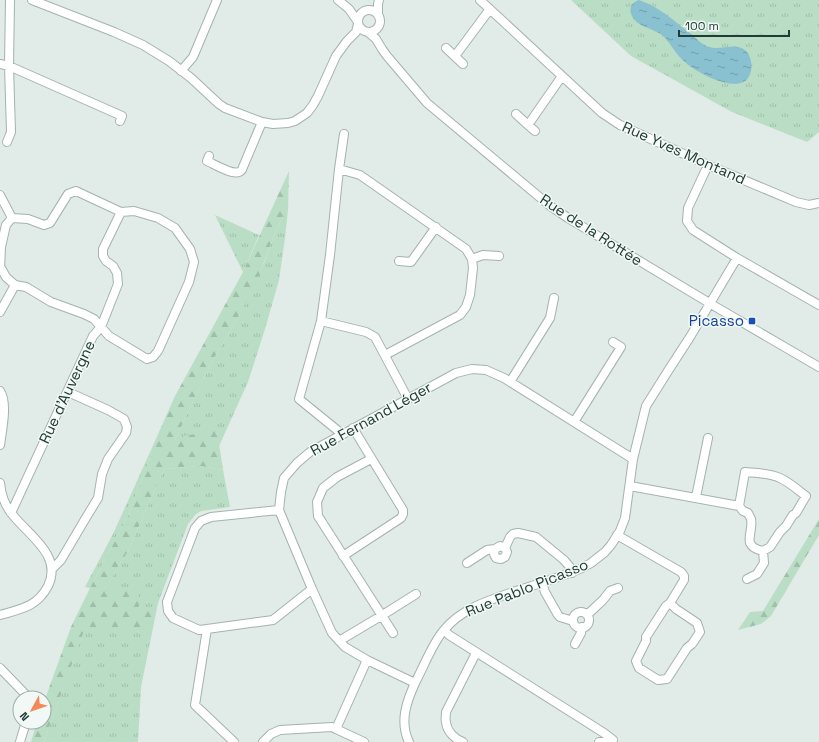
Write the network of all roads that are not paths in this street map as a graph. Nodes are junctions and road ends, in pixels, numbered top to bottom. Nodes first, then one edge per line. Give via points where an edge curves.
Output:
1 (10, 0) edge
2 (32, 0) edge
3 (217, 0) edge
4 (338, 0) edge
5 (480, 0) edge
6 (378, 2) edge
7 (349, 9) junction
8 (490, 9) junction
9 (366, 11) junction
10 (378, 15) junction
11 (361, 28) junction
12 (377, 28) junction
13 (376, 39) junction
14 (446, 48) dead end
15 (455, 56) junction
16 (0, 64) edge
17 (463, 64) dead end
18 (9, 66) junction
19 (181, 71) junction
20 (562, 76) junction
21 (516, 114) dead end
22 (120, 121) dead end
23 (262, 122) junction
24 (528, 125) junction
25 (535, 131) dead end
26 (344, 134) dead end
27 (7, 142) dead end
28 (210, 156) dead end
29 (708, 165) junction
30 (339, 169) junction
31 (0, 195) edge
32 (819, 203) edge
33 (121, 212) junction
34 (12, 218) junction
35 (436, 227) junction
36 (500, 256) dead end
37 (737, 258) junction
38 (472, 259) junction
39 (399, 261) dead end
40 (0, 268) edge
41 (15, 285) junction
42 (554, 298) dead end
43 (709, 303) junction
44 (819, 305) edge
45 (0, 312) edge
46 (321, 322) junction
47 (101, 327) junction
48 (613, 342) dead end
49 (385, 355) junction
50 (819, 367) edge
51 (510, 382) junction
52 (0, 391) edge
53 (68, 392) junction
54 (408, 399) junction
55 (574, 422) junction
56 (353, 428) junction
57 (342, 434) junction
58 (708, 438) dead end
59 (0, 445) edge
60 (371, 459) junction
61 (633, 459) junction
62 (0, 483) edge
63 (630, 486) junction
64 (696, 497) junction
65 (2, 501) edge
66 (739, 506) junction
67 (279, 510) junction
68 (11, 513) junction
69 (617, 535) junction
70 (505, 548) junction
71 (495, 549) junction
72 (763, 551) junction
73 (343, 556) junction
74 (467, 563) dead end
75 (52, 569) junction
76 (572, 573) junction
77 (747, 578) dead end
78 (542, 583) junction
79 (618, 588) dead end
80 (312, 589) junction
81 (416, 594) dead end
82 (670, 603) junction
83 (0, 615) edge
84 (587, 615) junction
85 (381, 616) junction
86 (573, 621) junction
87 (582, 627) junction
88 (208, 629) junction
89 (444, 630) junction
90 (393, 634) dead end
91 (340, 641) junction
92 (575, 644) dead end
93 (476, 653) junction
94 (368, 660) junction
95 (0, 668) edge
96 (415, 683) junction
97 (21, 690) edge
98 (336, 728) junction
99 (24, 730) edge
100 (20, 742) edge
101 (234, 742) edge
102 (262, 742) edge
103 (364, 742) edge
104 (409, 742) edge
105 (463, 742) edge
106 (599, 742) edge

1 - 18 street
2 - 19 street via 127,37 169,61
3 - 19 street via 194,57
4 - 7 street, Rue de la Rottée
5 - 8 street, Rue Yves Montand
6 - 9 street
6 - 10 street
7 - 9 street, Rue de la Rottée
7 - 11 street, Rue de la Rottée
8 - 15 street
8 - 20 street, Rue Yves Montand
9 - 10 street via 372,10
9 - 11 street via 359,16
10 - 12 street via 380,22
11 - 12 street via 371,32
11 - 13 street, Rue de la Rottée
11 - 23 street via 336,56 318,96 307,112 288,123
12 - 13 street
13 - 43 street, Rue de la Rottée via 427,103 549,205
14 - 15 street
15 - 17 street
16 - 18 street
18 - 22 street via 122,116
18 - 27 street via 11,132
19 - 23 street via 225,108
20 - 24 street
20 - 29 street, Rue Yves Montand via 602,113 620,125
21 - 24 street
23 - 28 street via 243,167 238,172 231,172 207,161
24 - 25 street
26 - 30 street
29 - 32 street, Rue Yves Montand via 796,202 809,205
29 - 37 street via 688,208 687,221 693,230
30 - 35 street via 360,175
30 - 46 street
31 - 34 street
33 - 34 street, Rue d'Auvergne via 76,191 68,194 50,223 44,225 28,219
33 - 47 street via 103,249 103,256 117,273 118,284
33 - 47 street, Rue d'Auvergne via 134,211 158,218 175,228 190,249 194,262 189,282 153,357 147,359 110,336
34 - 40 street via 6,225
35 - 38 street via 466,248
35 - 39 street via 411,262
36 - 38 street via 483,255
37 - 43 street, Rue Pablo Picasso
37 - 44 street
38 - 49 street via 470,295 466,307 460,314
40 - 41 street
41 - 45 street
41 - 47 street via 26,287 51,302 84,314 94,319
42 - 51 street via 550,318
43 - 50 street, Rue de la Rottée
43 - 61 street, Rue Pablo Picasso via 646,406
46 - 49 street via 366,332 375,337
46 - 57 street via 299,399
47 - 53 street, Rue d'Auvergne via 93,336
48 - 55 street via 621,347
49 - 54 street
51 - 54 street, Rue Fernand Léger via 486,370 472,369 456,373
51 - 55 street, Rue Fernand Léger
52 - 59 street via 4,400
53 - 68 street, Rue d'Auvergne
53 - 75 street via 124,419 127,427 126,433 108,459 102,474 98,498 61,560
54 - 56 street, Rue Fernand Léger
55 - 61 street, Rue Fernand Léger
56 - 57 street, Rue Fernand Léger
56 - 60 street
57 - 67 street, Rue Fernand Léger via 310,452 284,478
58 - 64 street
60 - 73 street via 337,477 323,488 317,502 318,516
60 - 73 street via 403,510 403,514 401,518
61 - 63 street, Rue Pablo Picasso
62 - 65 street
63 - 64 street
63 - 69 street, Rue Pablo Picasso via 625,518
64 - 66 street
65 - 68 street
66 - 72 street via 748,513 751,520 751,546
66 - 72 street via 745,472 779,477 806,496 770,547
67 - 80 street, Rue Fernand Léger
67 - 88 street via 211,517 201,521 195,528 167,602 168,611 173,618 199,630
68 - 75 street via 47,553
69 - 76 street, Rue Pablo Picasso via 605,552
69 - 82 street via 681,572 684,580
70 - 71 street via 500,546
70 - 71 street via 507,552 501,559 496,558
70 - 76 street via 514,534 536,537 564,560
71 - 74 street via 488,550
72 - 77 street via 764,563 757,574
73 - 85 street
75 - 83 street via 46,590 33,604
76 - 78 street, Rue Pablo Picasso
78 - 86 street via 558,615
78 - 89 street, Rue Pablo Picasso via 474,607
79 - 84 street via 610,591
80 - 88 street via 272,620
80 - 91 street, Rue Fernand Léger via 332,633
81 - 85 street
82 - 82 street via 697,623 700,632 667,679 658,680 639,668 636,661 646,637
84 - 86 street via 578,612
84 - 87 street via 588,623
85 - 90 street
85 - 91 street
86 - 87 street via 578,627
87 - 92 street
88 - 101 street via 195,705
89 - 93 street
89 - 96 street, Rue Pablo Picasso via 434,644
91 - 94 street, Rue Fernand Léger via 345,647
93 - 105 street via 446,712 446,722 451,734
93 - 106 street via 613,740
94 - 96 street, Rue Fernand Léger
94 - 98 street
95 - 97 street
96 - 104 street, Rue Pablo Picasso via 406,705 405,722
98 - 102 street via 280,730
98 - 103 street
99 - 100 street

